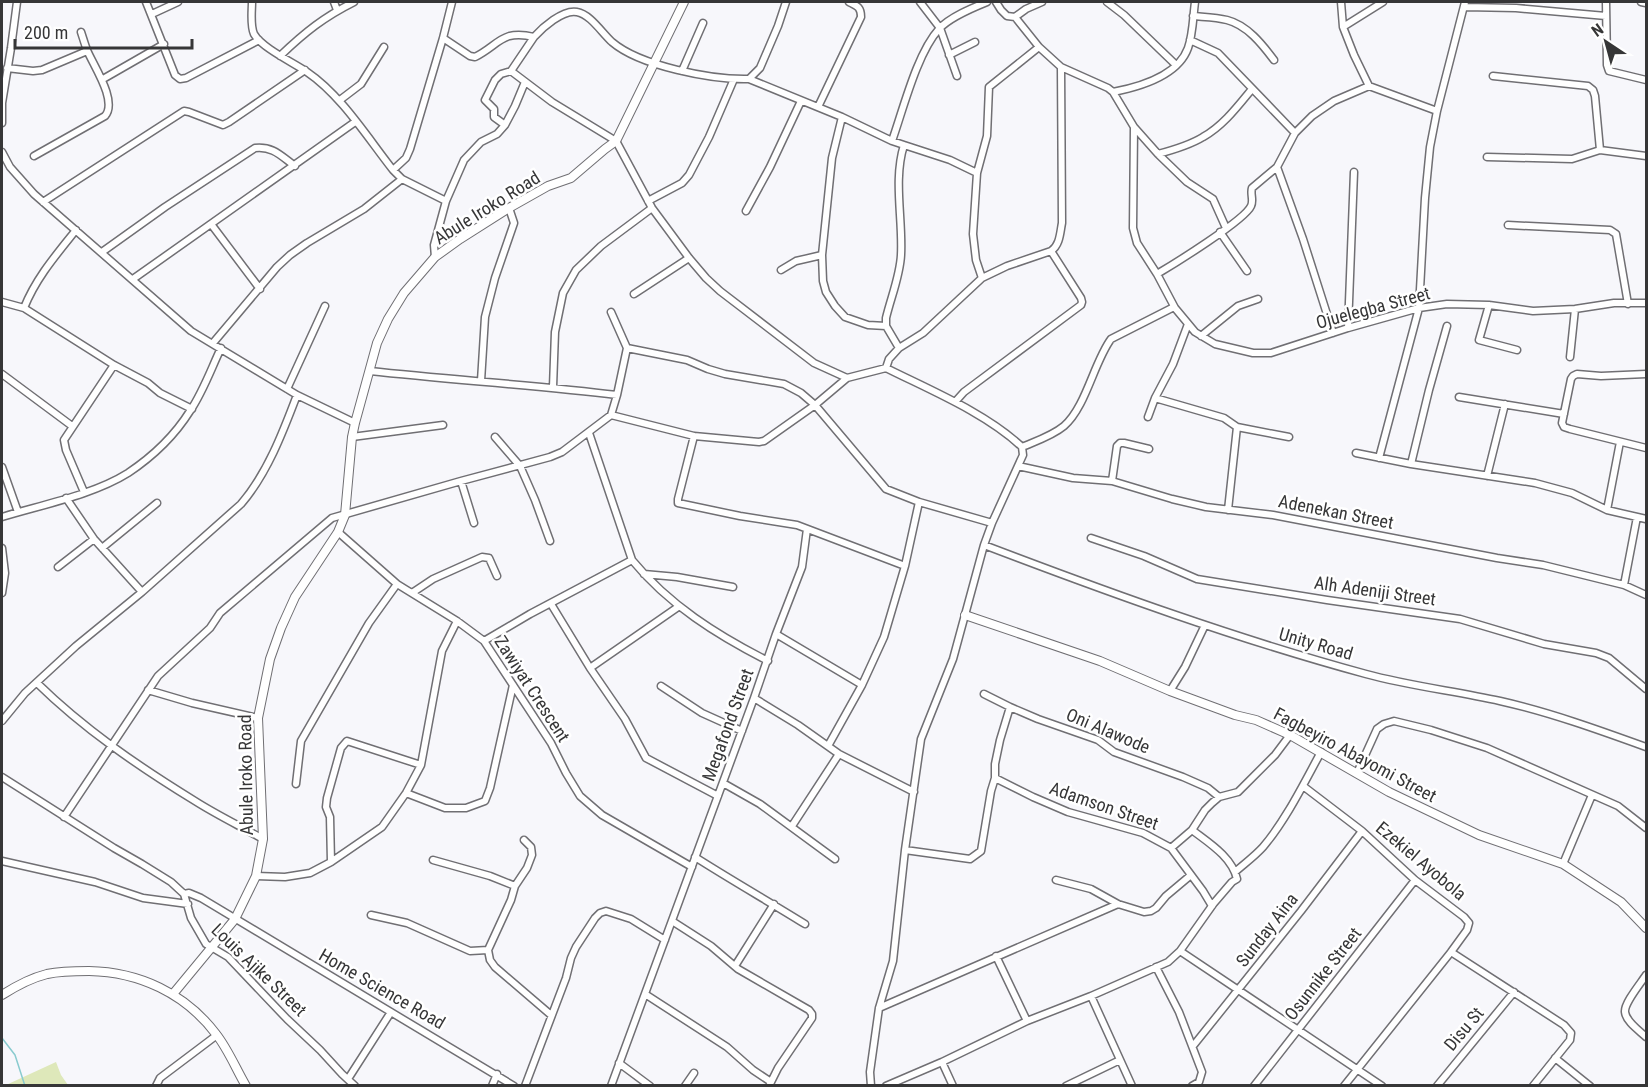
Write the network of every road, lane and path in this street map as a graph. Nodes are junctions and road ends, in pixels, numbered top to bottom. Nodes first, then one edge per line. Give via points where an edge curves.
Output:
1 (17, 2) edge
2 (146, 2) edge
3 (178, 2) edge
4 (252, 2) edge
5 (334, 2) edge
6 (354, 2) edge
7 (452, 2) edge
8 (684, 2) edge
9 (786, 2) edge
10 (849, 2) edge
11 (920, 2) edge
12 (987, 2) edge
13 (996, 2) edge
14 (1041, 2) edge
15 (1107, 2) edge
16 (1195, 2) edge
17 (1341, 2) edge
18 (1383, 2) edge
19 (1606, 2) edge
20 (1641, 2) edge
21 (1647, 3) edge
22 (1465, 4) edge
23 (337, 10) junction
24 (152, 14) junction
25 (1193, 16) junction
26 (1606, 16) junction
27 (1015, 17) junction
28 (703, 23) dead end
29 (1343, 27) junction
30 (940, 28) junction
31 (81, 32) dead end
32 (534, 37) junction
33 (443, 38) junction
34 (259, 40) junction
35 (1190, 40) junction
36 (975, 42) dead end
37 (164, 44) junction
38 (384, 47) dead end
39 (1039, 47) junction
40 (87, 51) junction
41 (949, 55) junction
42 (280, 56) junction
43 (1274, 60) dead end
44 (653, 63) junction
45 (1176, 66) junction
46 (1061, 67) junction
47 (7, 68) junction
48 (305, 70) junction
49 (511, 71) junction
50 (682, 71) junction
51 (957, 76) dead end
52 (1493, 76) dead end
53 (102, 79) junction
54 (734, 79) junction
55 (749, 79) junction
56 (1647, 80) edge
57 (525, 82) junction
58 (1369, 86) junction
59 (1252, 89) junction
60 (1113, 92) junction
61 (340, 100) junction
62 (801, 101) junction
63 (818, 107) junction
64 (1437, 111) junction
65 (842, 117) junction
66 (355, 122) junction
67 (2, 123) edge
68 (505, 125) junction
69 (1134, 127) junction
70 (1294, 134) junction
71 (616, 141) junction
72 (892, 141) junction
73 (903, 145) junction
74 (1600, 150) junction
75 (2, 152) edge
76 (1158, 154) junction
77 (34, 156) dead end
78 (1647, 156) edge
79 (1487, 157) dead end
80 (295, 166) junction
81 (1277, 167) junction
82 (393, 170) junction
83 (1354, 172) dead end
84 (977, 173) junction
85 (402, 179) junction
86 (446, 201) junction
87 (648, 201) junction
88 (43, 202) junction
89 (509, 208) junction
90 (652, 208) junction
91 (746, 211) dead end
92 (211, 224) junction
93 (1508, 225) dead end
94 (76, 230) junction
95 (1223, 230) junction
96 (1051, 251) junction
97 (102, 252) junction
98 (822, 255) junction
99 (435, 257) junction
100 (689, 258) junction
101 (781, 270) dead end
102 (1247, 271) dead end
103 (1157, 274) junction
104 (982, 278) junction
105 (133, 279) junction
106 (260, 289) junction
107 (634, 294) dead end
108 (1258, 299) dead end
109 (2, 302) edge
110 (1647, 303) edge
111 (1628, 304) junction
112 (1489, 305) junction
113 (325, 306) dead end
114 (24, 308) junction
115 (1175, 308) junction
116 (1419, 308) junction
117 (1575, 309) junction
118 (611, 312) dead end
119 (1188, 324) junction
120 (886, 326) junction
121 (1447, 326) dead end
122 (1348, 328) junction
123 (1333, 333) junction
124 (1201, 336) junction
125 (213, 344) junction
126 (221, 348) junction
127 (627, 348) junction
128 (899, 348) junction
129 (1517, 350) dead end
130 (1570, 357) dead end
131 (114, 365) junction
132 (886, 368) junction
133 (369, 371) junction
134 (2, 374) edge
135 (1647, 374) edge
136 (847, 378) junction
137 (481, 381) junction
138 (553, 387) junction
139 (287, 389) junction
140 (297, 395) junction
141 (617, 395) junction
142 (1459, 397) dead end
143 (1155, 398) junction
144 (955, 402) junction
145 (1505, 404) junction
146 (814, 405) junction
147 (192, 409) junction
148 (1564, 414) junction
149 (611, 415) junction
150 (1148, 417) dead end
151 (355, 423) junction
152 (443, 425) dead end
153 (72, 426) junction
154 (1238, 427) junction
155 (589, 433) junction
156 (693, 436) junction
157 (352, 437) junction
158 (495, 437) dead end
159 (1289, 437) dead end
160 (1620, 442) junction
161 (1022, 447) junction
162 (1149, 448) dead end
163 (1647, 448) edge
164 (1356, 453) dead end
165 (1379, 458) junction
166 (1411, 464) junction
167 (520, 466) junction
168 (1018, 466) junction
169 (2, 467) edge
170 (1487, 476) junction
171 (461, 481) junction
172 (1112, 481) junction
173 (84, 492) junction
174 (66, 498) junction
175 (919, 502) junction
176 (157, 503) dead end
177 (1228, 510) junction
178 (1607, 510) junction
179 (18, 512) junction
180 (345, 515) junction
181 (2, 517) edge
182 (1637, 517) junction
183 (1647, 519) edge
184 (474, 523) dead end
185 (992, 523) junction
186 (807, 529) junction
187 (338, 532) junction
188 (1091, 537) dead end
189 (94, 539) junction
190 (550, 542) dead end
191 (984, 545) junction
192 (2, 548) edge
193 (102, 548) junction
194 (632, 560) junction
195 (905, 566) junction
196 (58, 567) dead end
197 (643, 574) junction
198 (497, 576) dead end
199 (397, 584) junction
200 (1624, 585) junction
201 (733, 587) dead end
202 (142, 592) junction
203 (412, 592) junction
204 (2, 593) edge
205 (1647, 595) edge
206 (551, 604) junction
207 (678, 607) junction
208 (965, 615) junction
209 (456, 621) junction
210 (1205, 625) junction
211 (776, 634) junction
212 (484, 641) junction
213 (768, 662) junction
214 (590, 668) junction
215 (37, 683) junction
216 (513, 685) junction
217 (862, 685) junction
218 (661, 686) dead end
219 (1647, 689) edge
220 (148, 690) junction
221 (1170, 691) junction
222 (984, 694) dead end
223 (754, 698) junction
224 (1010, 707) junction
225 (258, 718) junction
226 (3, 721) edge
227 (742, 731) junction
228 (1290, 735) junction
229 (828, 746) junction
230 (112, 747) junction
231 (1647, 747) edge
232 (1321, 752) junction
233 (839, 754) junction
234 (421, 765) junction
235 (1357, 773) junction
236 (2, 777) edge
237 (995, 778) junction
238 (723, 783) junction
239 (296, 784) dead end
240 (1303, 786) junction
241 (914, 792) junction
242 (406, 793) junction
243 (1592, 795) junction
244 (718, 796) junction
245 (1220, 797) junction
246 (64, 817) junction
247 (792, 826) junction
248 (1647, 828) edge
249 (1192, 830) junction
250 (1362, 831) junction
251 (263, 839) junction
252 (524, 840) dead end
253 (1171, 848) junction
254 (905, 850) junction
255 (695, 857) junction
256 (835, 859) dead end
257 (433, 860) dead end
258 (2, 861) edge
259 (331, 862) junction
260 (1563, 864) junction
261 (692, 867) junction
262 (1235, 872) junction
263 (1191, 875) junction
264 (256, 876) junction
265 (1056, 880) dead end
266 (1415, 880) junction
267 (515, 886) junction
268 (184, 894) junction
269 (188, 904) junction
270 (774, 904) junction
271 (1118, 904) junction
272 (1212, 906) junction
273 (371, 915) dead end
274 (235, 919) junction
275 (672, 921) junction
276 (805, 924) dead end
277 (1647, 928) edge
278 (664, 940) junction
279 (212, 947) junction
280 (489, 950) junction
281 (1180, 951) junction
282 (1451, 952) junction
283 (996, 957) junction
284 (735, 966) junction
285 (1156, 967) junction
286 (1647, 975) edge
287 (1238, 990) junction
288 (1514, 992) junction
289 (173, 994) junction
290 (645, 994) junction
291 (2, 995) edge
292 (1090, 996) junction
293 (879, 1008) junction
294 (391, 1012) junction
295 (551, 1015) junction
296 (1027, 1021) junction
297 (1298, 1030) junction
298 (217, 1035) junction
299 (1647, 1037) edge
300 (1193, 1046) junction
301 (1555, 1058) junction
302 (1120, 1060) junction
303 (942, 1062) junction
304 (619, 1063) junction
305 (1357, 1069) junction
306 (694, 1073) dead end
307 (497, 1074) junction
308 (348, 1079) junction
309 (770, 1084) edge
310 (156, 1086) edge
311 (246, 1086) edge
312 (355, 1086) edge
313 (492, 1086) edge
314 (514, 1086) edge
315 (525, 1086) edge
316 (611, 1086) edge
317 (650, 1086) edge
318 (685, 1086) edge
319 (871, 1086) edge
320 (886, 1086) edge
321 (953, 1086) edge
322 (1065, 1086) edge
323 (1132, 1086) edge
324 (1192, 1086) edge
325 (1254, 1086) edge
326 (1344, 1086) edge
327 (1382, 1086) edge
328 (1437, 1086) edge
329 (1533, 1086) edge
330 (1590, 1086) edge

1 - 47 street
2 - 24 street
3 - 24 street
4 - 34 street via 253,32
5 - 23 street
6 - 23 street
7 - 33 street
8 - 44 street, Abule Iroko Road
9 - 55 street via 760,68
10 - 63 street via 858,7 861,17
11 - 30 street
12 - 30 street
13 - 27 street via 1007,16
14 - 27 street
15 - 45 street
16 - 25 street
17 - 29 street
18 - 29 street
19 - 26 street
20 - 21 street
22 - 26 street
22 - 64 street
23 - 42 street via 306,31
24 - 37 street
25 - 35 street
25 - 43 street via 1228,20 1246,29
26 - 56 street via 1609,71
27 - 39 street
28 - 50 street
29 - 58 street
30 - 41 street
30 - 72 street via 927,44
31 - 40 street
32 - 33 street via 504,37 475,57
32 - 44 street via 546,24 564,14 579,12 613,42
32 - 49 street
33 - 82 street via 410,149
34 - 37 street via 180,79
34 - 42 street
35 - 45 street via 1187,52
35 - 59 street via 1218,53
36 - 41 street
37 - 53 street
38 - 61 street via 361,84
39 - 46 street
39 - 84 street via 989,87 987,136
40 - 47 street via 42,70
40 - 53 street
41 - 51 street
42 - 48 street
44 - 50 street
44 - 71 street, Abule Iroko Road
45 - 60 street via 1151,81
46 - 60 street
46 - 96 street via 1062,223 1059,241
47 - 67 street
48 - 61 street
48 - 88 street via 223,125 184,111
49 - 57 street
49 - 68 street via 495,80 485,100 494,109 494,117
50 - 54 street
52 - 74 street via 1588,86 1595,96
53 - 77 street via 109,112
54 - 55 street
54 - 87 street via 689,175 682,183
55 - 62 street
57 - 68 street
57 - 71 street
58 - 64 street
58 - 70 street via 1334,100
59 - 70 street
59 - 76 street via 1204,137
60 - 69 street
61 - 66 street
62 - 63 street
62 - 91 street
63 - 65 street
64 - 116 street via 1425,198
65 - 72 street
65 - 98 street via 832,158
66 - 80 street
66 - 82 street
68 - 86 street via 464,160
69 - 76 street
69 - 103 street via 1133,228 1137,243
70 - 81 street
71 - 87 street
71 - 89 street, Abule Iroko Road via 571,178
72 - 73 street
73 - 84 street
73 - 120 street via 899,183 900,269
74 - 78 street
74 - 79 street via 1572,159
75 - 88 street via 10,167
76 - 95 street via 1187,182 1213,199
80 - 92 street
80 - 97 street via 271,148 255,148
81 - 95 street via 1252,188 1252,206
81 - 123 street
82 - 85 street
83 - 122 street
84 - 104 street via 974,234
85 - 86 street
85 - 106 street via 364,209 290,255
86 - 99 street via 434,245
87 - 90 street
88 - 94 street
89 - 99 street, Abule Iroko Road
89 - 137 street via 514,224 485,317
90 - 100 street
90 - 138 street via 601,246 576,270 563,293 555,332
92 - 105 street
92 - 106 street
93 - 111 street via 1610,230 1616,234
94 - 97 street
94 - 114 street via 46,267
95 - 102 street
95 - 103 street
96 - 104 street
96 - 144 street via 1081,298 1081,305
97 - 105 street
98 - 101 street via 796,261
98 - 120 street via 826,292 844,317
99 - 133 street, Abule Iroko Road via 388,319
100 - 107 street
100 - 136 street via 720,291 814,363
103 - 115 street
104 - 128 street via 923,333
105 - 125 street via 186,326
106 - 125 street
108 - 124 street via 1238,306
109 - 114 street
110 - 111 street, Ojuelegba Street
111 - 117 street, Ojuelegba Street
112 - 116 street, Ojuelegba Street
112 - 117 street, Ojuelegba Street via 1533,311
112 - 129 street via 1479,340
113 - 139 street
114 - 131 street
115 - 119 street, Ojuelegba Street
115 - 161 street via 1111,339 1073,416 1052,435
116 - 122 street, Ojuelegba Street
116 - 165 street
117 - 130 street
118 - 127 street
119 - 124 street, Ojuelegba Street
119 - 143 street
120 - 128 street
121 - 166 street
122 - 123 street, Ojuelegba Street
123 - 124 street, Ojuelegba Street via 1271,353 1230,349
125 - 126 street
126 - 139 street
126 - 147 street
127 - 141 street
127 - 146 street via 687,360 725,374 784,384
128 - 132 street
131 - 147 street
131 - 153 street
132 - 136 street
132 - 144 street
133 - 137 street
133 - 151 street, Abule Iroko Road
134 - 153 street
135 - 148 street via 1577,374 1571,379
136 - 146 street
137 - 138 street
138 - 141 street
139 - 140 street
140 - 151 street
140 - 202 street via 250,494
141 - 149 street
142 - 145 street
143 - 150 street
143 - 154 street via 1224,418
144 - 161 street
145 - 148 street
145 - 170 street
146 - 156 street via 764,441
146 - 175 street via 886,489
147 - 173 street via 146,460 127,474
148 - 160 street via 1564,427
149 - 155 street
149 - 156 street
151 - 157 street, Abule Iroko Road
152 - 157 street
153 - 173 street via 64,446
154 - 159 street
154 - 177 street
155 - 167 street via 562,452
155 - 194 street, Megafond Street
156 - 186 street via 678,503
157 - 180 street, Abule Iroko Road
158 - 167 street
160 - 163 street
160 - 178 street
161 - 168 street
162 - 172 street via 1120,443
164 - 165 street
165 - 166 street
166 - 170 street
167 - 171 street
167 - 190 street
168 - 172 street, Adenekan Street via 1073,478
168 - 185 street
169 - 179 street
170 - 178 street via 1554,487
171 - 180 street
171 - 184 street
172 - 177 street, Adenekan Street
173 - 174 street
174 - 179 street
174 - 189 street
175 - 185 street
175 - 195 street
176 - 193 street
177 - 200 street, Adenekan Street via 1543,565
178 - 182 street
179 - 181 street
180 - 187 street, Abule Iroko Road
180 - 220 street via 332,518 319,528 220,613
182 - 183 street
182 - 200 street
185 - 191 street
186 - 195 street
186 - 211 street via 802,567
187 - 199 street, Zawiyat Crescent
187 - 225 street, Abule Iroko Road via 295,597 281,628
188 - 219 street, Alh Adeniji Street via 1197,579 1460,619 1544,644 1596,653 1609,658
189 - 193 street
189 - 196 street
191 - 208 street
191 - 210 street, Unity Road
192 - 204 street
193 - 202 street
194 - 197 street, Megafond Street
194 - 206 street
195 - 217 street via 884,637
197 - 201 street
197 - 207 street, Megafond Street
198 - 203 street via 489,558 482,557
199 - 203 street, Zawiyat Crescent
199 - 239 street via 369,623 301,741
200 - 205 street, Adenekan Street
202 - 215 street
203 - 209 street, Zawiyat Crescent
206 - 212 street
206 - 214 street
207 - 213 street, Megafond Street
207 - 214 street
208 - 221 street, Fagbeyiro Abayomi Street via 1100,661
208 - 241 street via 953,659 921,739
209 - 212 street, Zawiyat Crescent
209 - 234 street via 442,651
210 - 221 street
210 - 231 street, Unity Road via 1369,675 1501,701
211 - 213 street
211 - 217 street
212 - 216 street, Zawiyat Crescent
213 - 223 street, Megafond Street
214 - 244 street via 646,758
215 - 226 street
215 - 230 street
216 - 242 street via 485,801 445,808
216 - 261 street, Zawiyat Crescent via 580,796 602,815
217 - 229 street
218 - 227 street via 702,713
220 - 225 street
220 - 230 street
221 - 228 street, Fagbeyiro Abayomi Street
222 - 224 street, Oni Alawode
223 - 227 street, Megafond Street
223 - 229 street
224 - 237 street
224 - 245 street, Oni Alawode via 1098,740 1114,752 1183,777
225 - 251 street, Abule Iroko Road
227 - 238 street, Megafond Street
228 - 232 street, Fagbeyiro Abayomi Street
228 - 245 street via 1238,792
229 - 233 street
230 - 246 street
230 - 251 street via 196,802
232 - 235 street, Fagbeyiro Abayomi Street
232 - 240 street
233 - 241 street
233 - 247 street
234 - 242 street
234 - 259 street via 347,741 341,748 327,798
235 - 243 street via 1377,729 1394,721 1487,748
235 - 260 street, Fagbeyiro Abayomi Street via 1479,835
236 - 246 street, Louis Ajike Street
237 - 253 street, Adamson Street via 1068,812 1143,833
237 - 254 street via 981,851 975,856 970,859
238 - 244 street, Megafond Street
238 - 247 street
240 - 250 street, Ezekiel Ayobola
240 - 262 street via 1272,836
241 - 254 street
242 - 259 street via 382,827
243 - 248 street via 1618,806
243 - 260 street
244 - 255 street, Megafond Street
245 - 249 street via 1205,810
246 - 268 street, Louis Ajike Street via 162,876
247 - 256 street
249 - 253 street
249 - 262 street via 1221,853
250 - 266 street, Ezekiel Ayobola
250 - 287 street, Sunday Aina
251 - 264 street, Abule Iroko Road
252 - 267 street via 532,855
253 - 263 street, Adamson Street
254 - 293 street via 893,961
255 - 261 street, Megafond Street
255 - 270 street
257 - 267 street
258 - 269 street via 95,882 143,898
259 - 264 street via 296,876
260 - 277 street, Fagbeyiro Abayomi Street via 1622,902
261 - 275 street, Megafond Street
262 - 272 street via 1237,879
263 - 271 street via 1151,911
263 - 272 street, Adamson Street
264 - 274 street, Abule Iroko Road
265 - 271 street via 1091,889
266 - 282 street, Ezekiel Ayobola via 1469,924
266 - 297 street, Osunnike Street
267 - 280 street
268 - 269 street, Louis Ajike Street
268 - 274 street, Home Science Road via 201,898
269 - 279 street, Louis Ajike Street via 201,937
270 - 276 street
270 - 284 street
271 - 283 street
272 - 281 street
273 - 280 street via 407,923 470,951
274 - 279 street, Abule Iroko Road
274 - 294 street, Home Science Road
275 - 278 street, Megafond Street
275 - 284 street
278 - 290 street, Megafond Street
278 - 295 street via 631,919 606,911 600,913 576,947
279 - 289 street, Abule Iroko Road
279 - 308 street, Louis Ajike Street via 228,957
280 - 295 street via 495,967
281 - 285 street
281 - 287 street
282 - 288 street
282 - 305 street, Ezekiel Ayobola
283 - 293 street
283 - 296 street
284 - 309 street via 812,1014
285 - 292 street
285 - 300 street
286 - 299 street via 1625,1012
287 - 297 street
287 - 300 street, Sunday Aina
288 - 301 street via 1571,1033
288 - 328 street, Disu St
289 - 291 street via 138,978 68,971 32,979
289 - 298 street via 196,1011
290 - 304 street, Megafond Street
290 - 309 street via 727,1047
292 - 296 street
292 - 302 street
293 - 319 street
294 - 307 street, Home Science Road
294 - 308 street
295 - 315 street
296 - 303 street
297 - 305 street
297 - 325 street, Osunnike Street
298 - 310 street via 160,1078
298 - 311 street
300 - 324 street via 1202,1072 1199,1082
301 - 329 street
301 - 330 street
302 - 322 street
302 - 323 street
303 - 320 street
303 - 321 street
304 - 316 street, Megafond Street
304 - 317 street
305 - 326 street, Ezekiel Ayobola
305 - 327 street
306 - 318 street
307 - 313 street
307 - 314 street, Home Science Road
308 - 312 street, Louis Ajike Street

